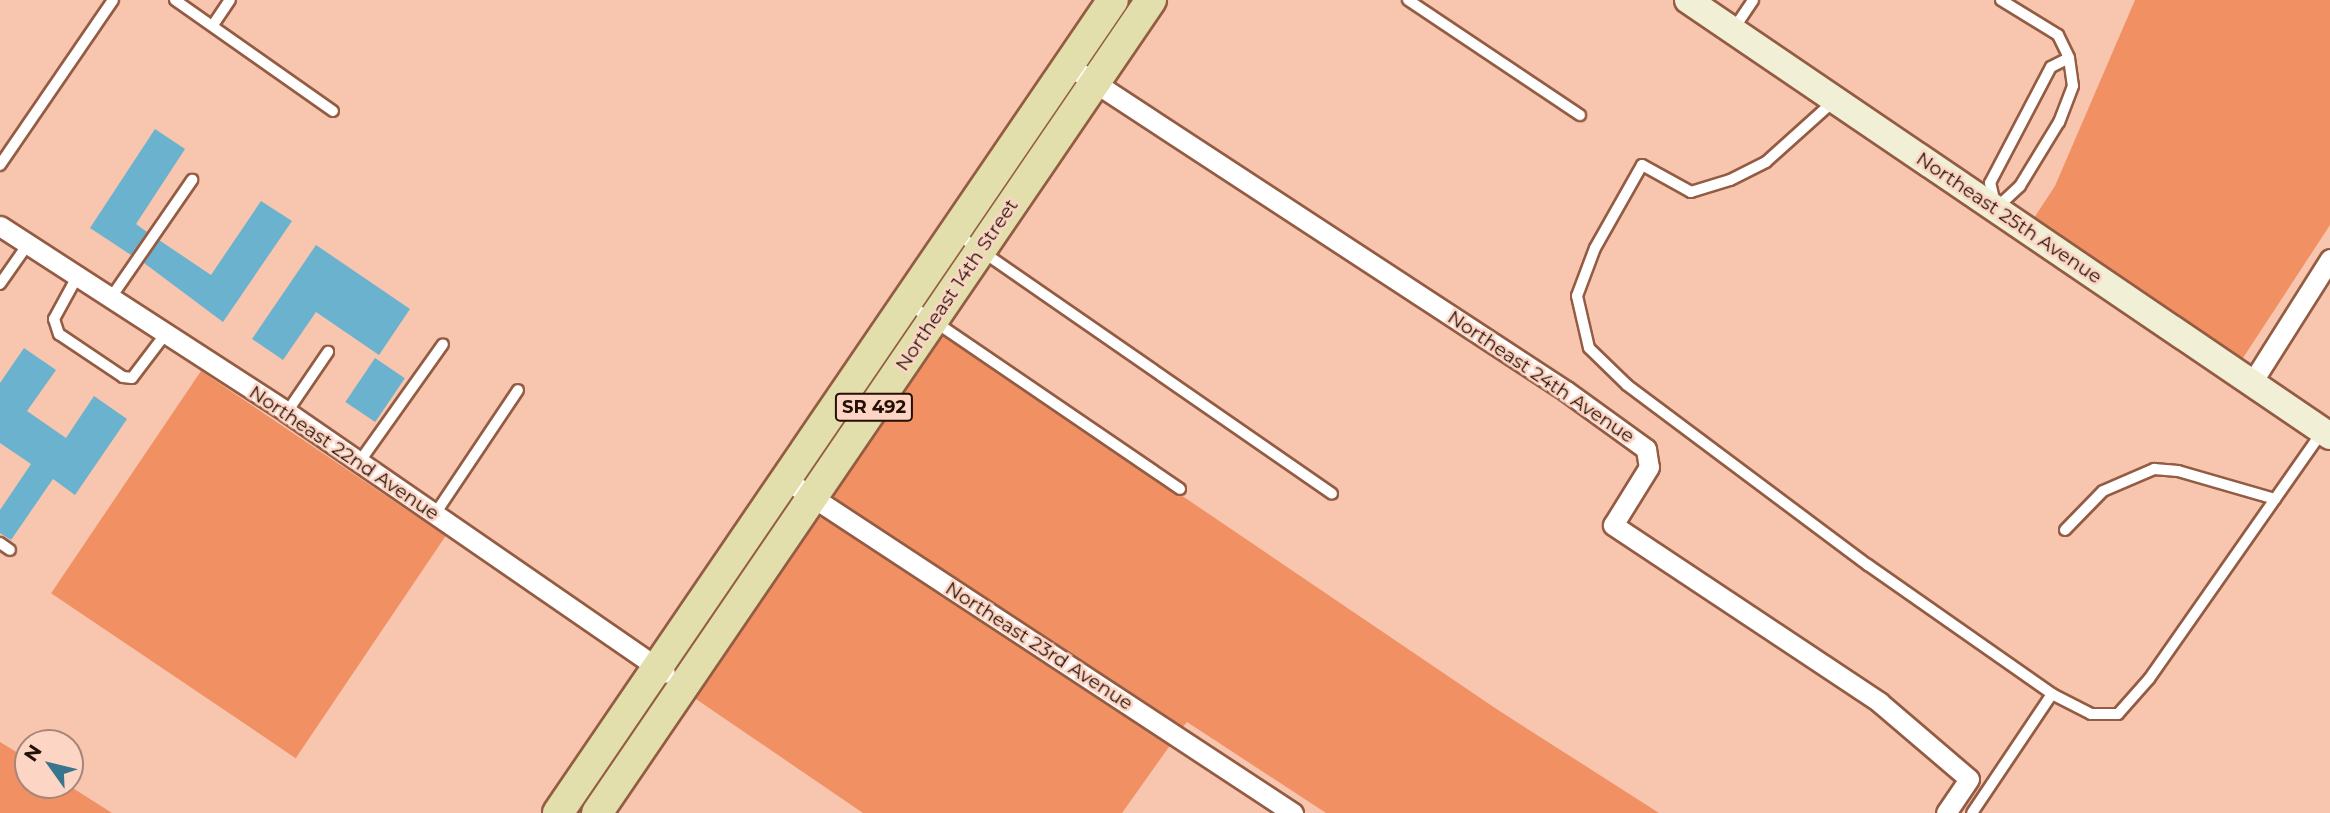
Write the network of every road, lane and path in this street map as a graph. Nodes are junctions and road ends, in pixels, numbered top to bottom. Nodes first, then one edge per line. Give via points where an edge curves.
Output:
1 (113, 0) edge
2 (175, 0) edge
3 (230, 0) edge
4 (1112, 0) edge
5 (1151, 0) edge
6 (1408, 0) edge
7 (1688, 0) edge
8 (1753, 0) edge
9 (2001, 0) edge
10 (214, 25) junction
11 (1732, 30) junction
12 (2069, 58) junction
13 (1068, 65) junction
14 (1096, 83) junction
15 (1835, 100) junction
16 (333, 111) dead end
17 (1580, 115) dead end
18 (0, 165) edge
19 (192, 180) dead end
20 (1996, 208) junction
21 (0, 226) edge
22 (954, 232) junction
23 (28, 244) junction
24 (981, 250) junction
25 (2330, 259) edge
26 (77, 277) junction
27 (0, 285) edge
28 (109, 299) junction
29 (906, 301) junction
30 (933, 320) junction
31 (164, 336) junction
32 (443, 344) dead end
33 (328, 352) dead end
34 (2251, 384) junction
35 (518, 390) dead end
36 (287, 412) junction
37 (2326, 434) edge
38 (360, 461) junction
39 (785, 479) junction
40 (1180, 489) dead end
41 (1332, 494) dead end
42 (813, 497) junction
43 (2275, 499) junction
44 (435, 514) junction
45 (2065, 530) dead end
46 (0, 544) edge
47 (10, 550) dead end
48 (657, 668) junction
49 (683, 686) junction
50 (2052, 694) junction
51 (558, 813) edge
52 (597, 813) edge
53 (1293, 813) edge
54 (1946, 813) edge
55 (1972, 813) edge

1 - 18 lane
2 - 10 lane
3 - 10 lane
4 - 13 main road, Northeast 14th Street / SR 492
5 - 14 main road, Northeast 14th Street / SR 492
6 - 17 lane
7 - 11 main road, Northeast 25th Avenue
8 - 11 lane
9 - 12 lane via 2058,35
10 - 16 lane
11 - 15 main road, Northeast 25th Avenue
12 - 20 lane via 2073,86 2059,122 2020,186
12 - 20 lane via 2051,67 1990,183
13 - 14 street, Northeast 24th Avenue
13 - 22 main road, Northeast 14th Street / SR 492
14 - 24 main road, Northeast 14th Street / SR 492
14 - 54 street, Northeast 24th Avenue via 1566,391 1646,449 1649,467 1613,525 1878,702 1969,779
15 - 20 main road, Northeast 25th Avenue
15 - 50 lane via 1766,162 1730,180 1691,192 1643,165 1595,248 1577,296 1589,348 1627,385 1868,565
19 - 28 lane
20 - 34 main road, Northeast 25th Avenue
21 - 23 street, Northeast 22nd Avenue
22 - 24 lane
22 - 29 main road, Northeast 14th Street / SR 492
23 - 26 street, Northeast 22nd Avenue
23 - 27 lane
24 - 30 main road, Northeast 14th Street / SR 492
24 - 41 lane
25 - 34 street
26 - 28 street, Northeast 22nd Avenue
26 - 31 lane via 54,319 59,334 123,377 132,377
28 - 31 street, Northeast 22nd Avenue
29 - 30 lane
29 - 39 main road, Northeast 14th Street / SR 492
30 - 40 lane
30 - 42 main road, Northeast 14th Street / SR 492
31 - 36 street, Northeast 22nd Avenue
32 - 38 lane
33 - 36 lane
34 - 37 main road, Northeast 25th Avenue
35 - 44 lane
36 - 38 street, Northeast 22nd Avenue
37 - 43 lane
38 - 44 street, Northeast 22nd Avenue
39 - 42 street, Northeast 23rd Avenue
39 - 48 main road, Northeast 14th Street / SR 492
42 - 49 main road, Northeast 14th Street / SR 492
42 - 53 street, Northeast 23rd Avenue
43 - 45 lane via 2178,471 2154,469 2103,491
43 - 50 lane via 2148,679 2118,714 2091,714
44 - 48 street, Northeast 22nd Avenue
46 - 47 lane
48 - 49 street, Northeast 22nd Avenue
48 - 51 main road, Northeast 14th Street / SR 492
49 - 52 main road, Northeast 14th Street / SR 492
50 - 55 lane

